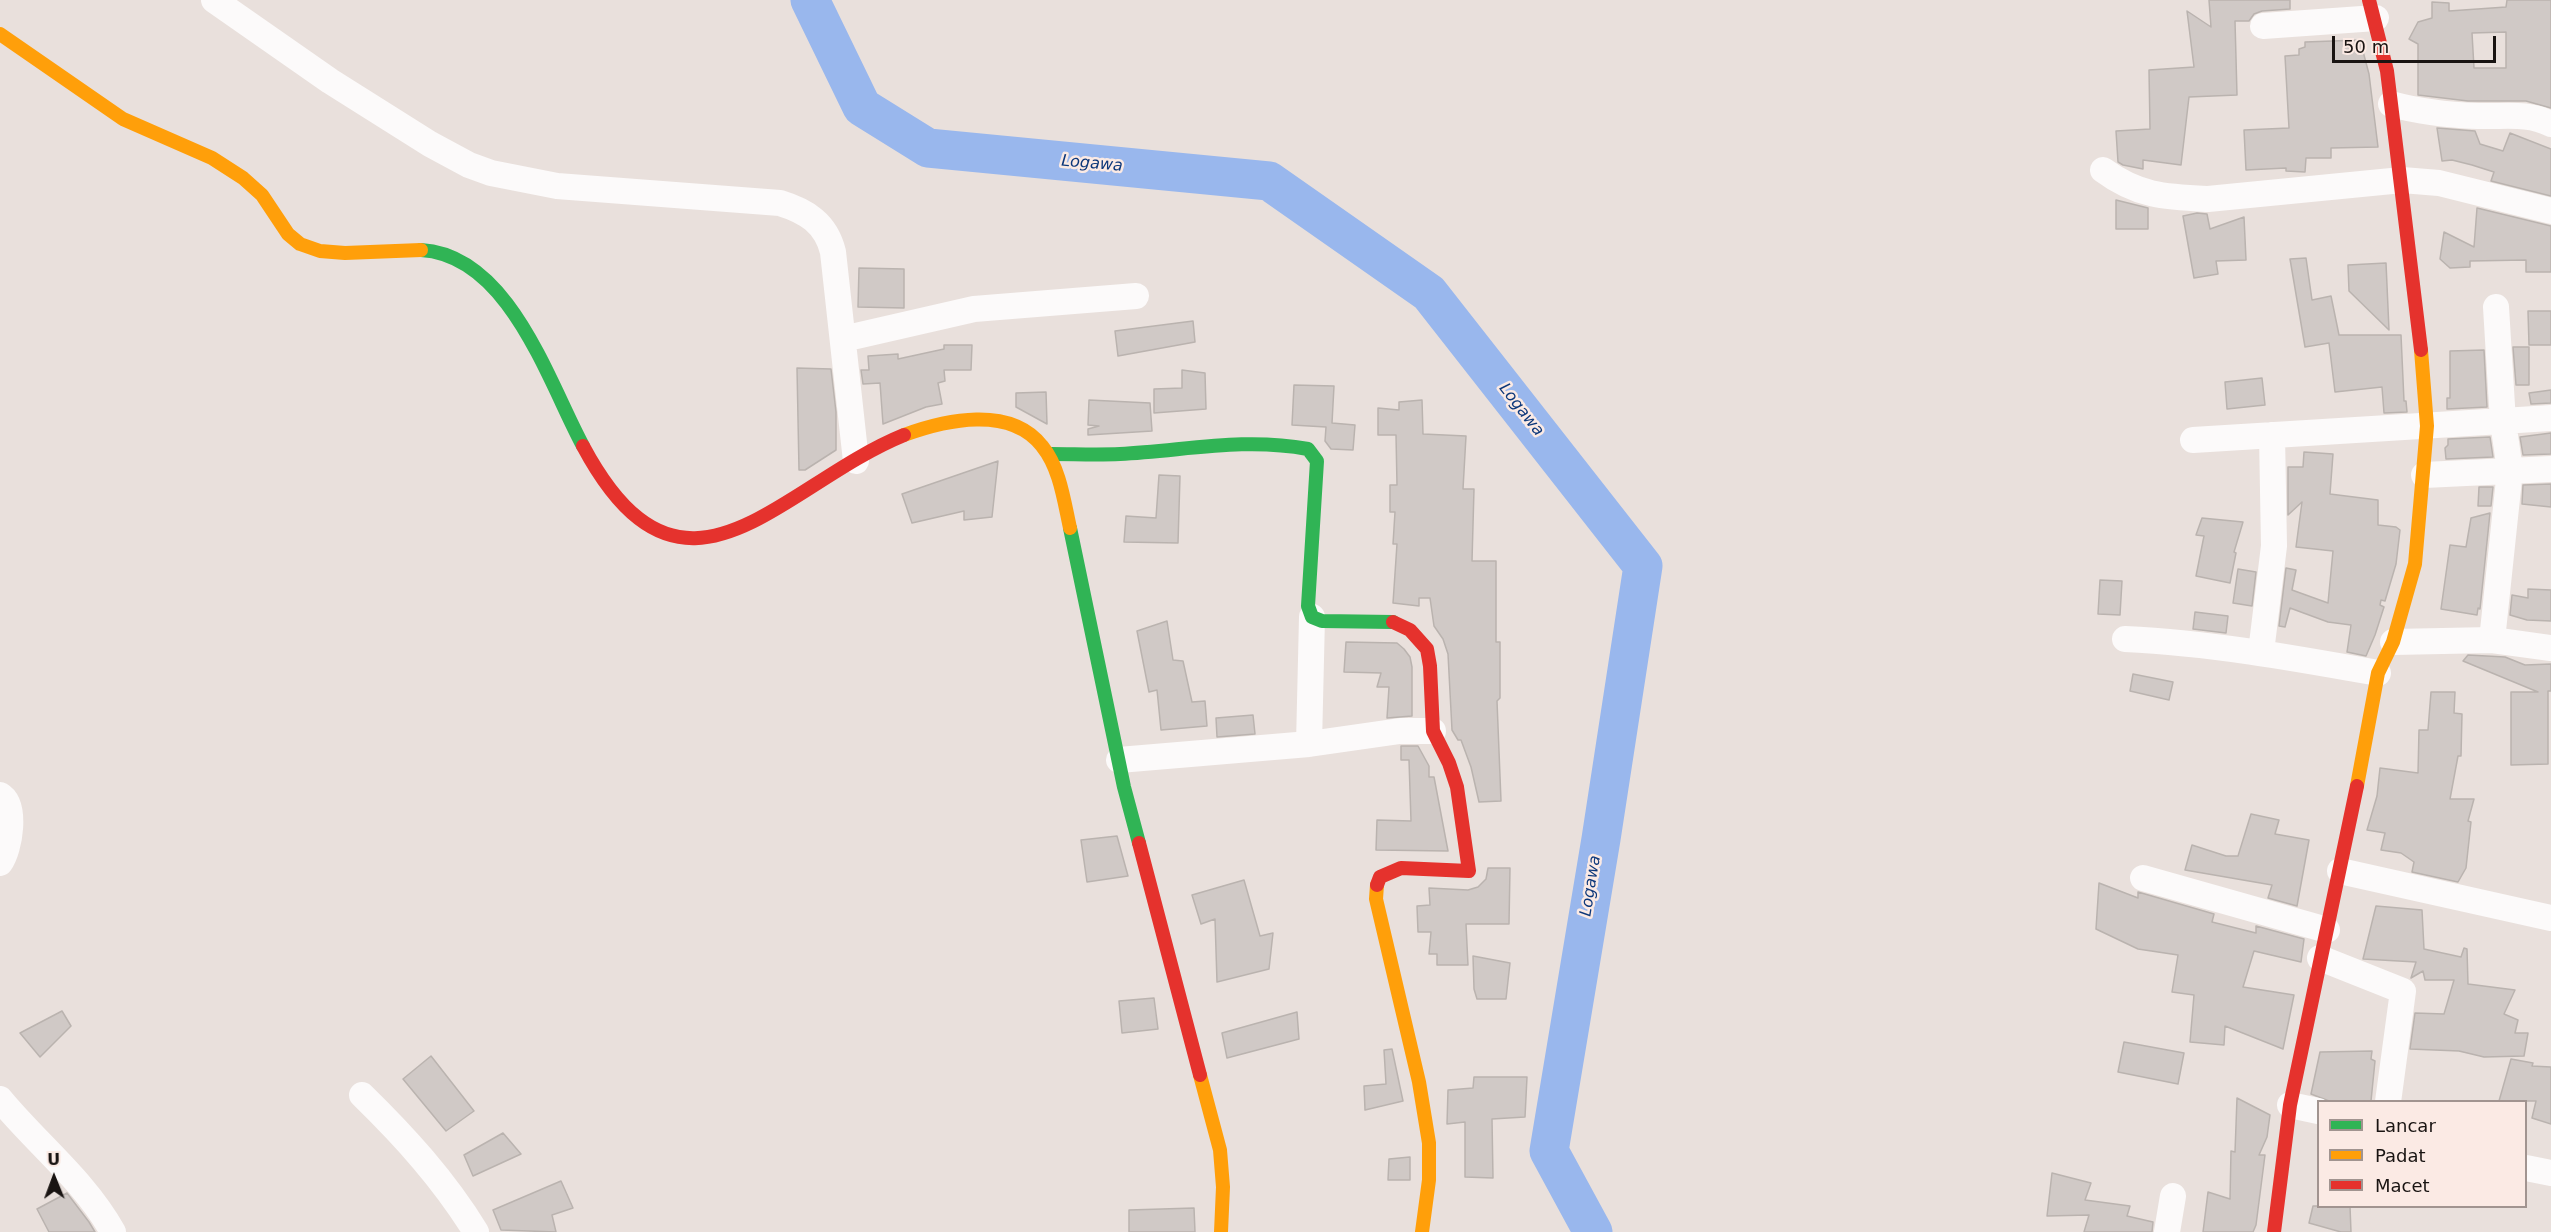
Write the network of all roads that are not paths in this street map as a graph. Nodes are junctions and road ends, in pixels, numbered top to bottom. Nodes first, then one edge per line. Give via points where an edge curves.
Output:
1 (214, 0) edge
2 (2373, 9) edge
3 (2263, 26) dead end
4 (0, 34) edge
5 (2391, 104) junction
6 (2551, 124) edge
7 (2103, 170) dead end
8 (2402, 180) junction
9 (2551, 211) edge
10 (1136, 296) dead end
11 (2496, 307) dead end
12 (843, 339) junction
13 (2551, 418) edge
14 (2503, 422) junction
15 (2427, 426) junction
16 (2272, 435) junction
17 (2193, 440) dead end
18 (1051, 454) junction
19 (855, 461) junction
20 (2510, 470) junction
21 (2551, 470) edge
22 (2424, 475) junction
23 (1312, 617) junction
24 (2125, 639) dead end
25 (2492, 640) junction
26 (2393, 642) junction
27 (2551, 648) edge
28 (2261, 652) junction
29 (2378, 673) junction
30 (1433, 731) junction
31 (1309, 744) junction
32 (1119, 760) junction
33 (0, 795) edge
34 (0, 863) edge
35 (2340, 871) junction
36 (2143, 878) dead end
37 (2551, 918) edge
38 (2327, 930) junction
39 (2320, 958) junction
40 (362, 1095) dead end
41 (0, 1099) edge
42 (2388, 1100) edge
43 (2290, 1105) junction
44 (2317, 1111) edge
45 (2527, 1168) edge
46 (2551, 1173) edge
47 (2173, 1196) dead end
48 (113, 1232) edge
49 (476, 1232) edge
50 (1221, 1232) edge
51 (1422, 1232) edge
52 (2168, 1232) edge
53 (2274, 1232) edge

1 - 12 street via 350,94 468,165 557,186 780,203 800,209 812,216 831,244
2 - 3 street
2 - 5 street
4 - 19 street via 122,118 234,171 269,203 295,243 320,251 441,251 472,267 513,309 588,453 617,501 643,525 667,536 689,540 723,536 780,509
5 - 6 street via 2418,112 2536,116
5 - 8 street
7 - 8 street via 2145,194 2176,198 2208,199
8 - 9 street via 2439,183
8 - 15 street
10 - 12 street via 984,308
11 - 14 street
12 - 19 street
13 - 14 street
14 - 15 street
14 - 20 street
15 - 16 street
15 - 22 street
16 - 17 street
16 - 28 street via 2274,546
18 - 19 street via 1015,426 962,420 933,423 912,431
18 - 23 street via 1121,454 1188,446 1281,444 1308,449 1317,461 1308,606
18 - 32 street via 1070,525
20 - 21 street
20 - 22 street
20 - 25 street
22 - 26 street via 2415,564
23 - 30 street via 1322,621 1397,622 1411,630 1428,651
23 - 31 street
24 - 28 street
25 - 26 street
25 - 27 street
26 - 29 street
28 - 29 street
29 - 35 street
30 - 31 street via 1400,731
30 - 51 street via 1449,763 1466,835 1468,871 1401,868 1380,878 1376,887 1429,1143
31 - 32 street
32 - 50 street via 1220,1150
33 - 34 street via 9,806 10,833
35 - 37 street
35 - 38 street
36 - 38 street
38 - 39 street
39 - 42 street via 2403,991
39 - 43 street
40 - 49 street via 410,1142 456,1199
41 - 48 street via 93,1200
43 - 44 street
43 - 53 street
45 - 46 street
47 - 52 street

